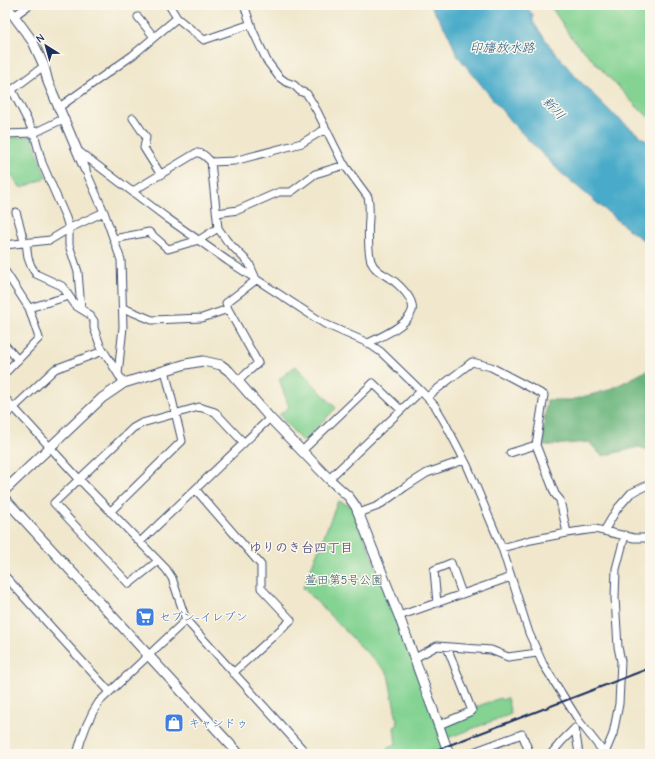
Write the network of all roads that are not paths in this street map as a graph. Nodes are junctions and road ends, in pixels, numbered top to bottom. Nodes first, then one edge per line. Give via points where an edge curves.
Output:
1 (6, 5) edge
2 (29, 5) edge
3 (169, 5) edge
4 (244, 5) edge
5 (14, 16) junction
6 (138, 16) dead end
7 (177, 18) junction
8 (251, 24) junction
9 (154, 37) junction
10 (44, 66) junction
11 (12, 90) junction
12 (5, 95) edge
13 (58, 108) junction
14 (133, 118) dead end
15 (63, 119) junction
16 (328, 132) junction
17 (34, 133) junction
18 (5, 134) edge
19 (77, 149) junction
20 (211, 162) junction
21 (345, 166) junction
22 (85, 169) joint
23 (161, 175) junction
24 (133, 191) junction
25 (16, 212) dead end
26 (104, 212) junction
27 (217, 213) junction
28 (69, 228) junction
29 (218, 228) junction
30 (114, 239) junction
31 (199, 240) junction
32 (25, 242) junction
33 (5, 244) edge
34 (5, 271) edge
35 (256, 280) junction
36 (69, 296) junction
37 (28, 308) junction
38 (123, 308) junction
39 (81, 309) junction
40 (228, 309) junction
41 (368, 342) junction
42 (5, 345) edge
43 (103, 351) junction
44 (18, 360) junction
45 (165, 370) junction
46 (5, 372) edge
47 (118, 374) junction
48 (238, 381) junction
49 (124, 383) junction
50 (421, 391) junction
51 (427, 397) junction
52 (5, 398) edge
53 (14, 407) junction
54 (401, 410) junction
55 (176, 412) junction
56 (5, 416) edge
57 (270, 418) junction
58 (244, 443) junction
59 (536, 445) junction
60 (50, 447) junction
61 (302, 451) junction
62 (510, 453) dead end
63 (464, 460) junction
64 (329, 479) junction
65 (80, 480) junction
66 (650, 484) edge
67 (5, 490) edge
68 (196, 490) junction
69 (5, 498) edge
70 (110, 512) junction
71 (359, 514) junction
72 (604, 531) junction
73 (567, 533) junction
74 (625, 535) junction
75 (650, 538) edge
76 (140, 542) junction
77 (502, 548) junction
78 (158, 561) junction
79 (5, 576) edge
80 (511, 577) junction
81 (462, 594) junction
82 (437, 603) junction
83 (400, 616) junction
84 (186, 620) junction
85 (447, 647) junction
86 (537, 653) junction
87 (148, 655) junction
88 (415, 658) junction
89 (233, 673) junction
90 (109, 691) junction
91 (439, 725) junction
92 (77, 754) edge
93 (239, 754) edge
94 (307, 754) edge
95 (449, 754) edge
96 (468, 754) edge
97 (530, 754) edge
98 (551, 754) edge
99 (579, 754) edge
100 (605, 754) edge

1 - 5 street
2 - 5 street
3 - 7 street
4 - 8 street
5 - 10 street via 33,42
6 - 9 street
7 - 8 street via 204,40
7 - 9 street
8 - 16 street via 268,62 279,77 307,94
9 - 13 street
10 - 11 street
10 - 13 street
11 - 12 street
11 - 17 street
13 - 15 street
14 - 23 street via 146,137 144,148
15 - 17 street
15 - 19 street
16 - 20 street via 322,131 302,143 234,161
16 - 21 street
17 - 18 street
17 - 28 street via 42,163
19 - 22 street
19 - 24 street
20 - 23 street via 204,154 196,153
20 - 27 street
21 - 27 street via 315,174 291,192 278,192 238,210
21 - 41 street via 370,203 370,253 373,267 395,282 411,302 412,311 404,323
22 - 26 street
23 - 24 street
24 - 31 street
25 - 32 street
26 - 28 street
26 - 30 street
27 - 29 street
28 - 32 street via 50,240
28 - 39 street via 69,245 78,272
29 - 31 street
29 - 35 street via 249,263
30 - 31 street via 148,232 168,249
30 - 38 street via 121,260
31 - 35 street
32 - 33 street
32 - 36 street via 28,258 36,274 62,286
34 - 37 street
35 - 40 street via 226,303
35 - 41 street via 325,324
36 - 37 street
36 - 39 street
37 - 44 street via 39,338
38 - 40 street via 152,320 202,318
38 - 47 street
39 - 43 street via 94,321 94,328
40 - 48 street via 258,363
41 - 50 street
42 - 44 street
43 - 47 street
43 - 53 street via 55,370
44 - 46 street
45 - 48 street via 203,361 221,365
45 - 49 street
45 - 55 street
47 - 49 street
48 - 57 street
49 - 60 street via 102,398
50 - 51 street
50 - 54 street
51 - 59 street via 472,362 491,366 544,395
51 - 63 street via 444,421
52 - 53 street
53 - 56 street
53 - 60 street
54 - 61 street via 373,383
54 - 64 street
55 - 58 street via 199,406 215,412
55 - 65 street via 134,428
55 - 70 street via 182,441
57 - 58 street
57 - 61 street
58 - 68 street
59 - 62 street
59 - 73 street via 555,494 560,500
60 - 65 street
60 - 67 street
61 - 64 street
63 - 71 street via 427,473 378,506
63 - 77 street
64 - 71 street via 349,497
65 - 70 street
65 - 78 street via 54,502 129,584
66 - 72 street via 631,493 617,509
68 - 76 street
68 - 89 street via 261,565 261,588 291,620
69 - 87 street
70 - 76 street
71 - 83 street
72 - 73 street via 595,529
72 - 74 street
73 - 77 street
74 - 75 street
74 - 100 street via 616,568 615,598 621,661 619,704 613,734
76 - 78 street
77 - 80 street
78 - 84 street via 172,578
79 - 90 street
80 - 81 street
80 - 86 street
81 - 82 street
81 - 82 street via 451,563 434,570
82 - 83 street
83 - 88 street
84 - 87 street
84 - 89 street
85 - 86 street via 490,650 508,657
85 - 88 street via 437,646
85 - 91 street via 472,711
86 - 100 street via 579,722
87 - 90 street
87 - 93 street
88 - 91 street
89 - 94 street
90 - 92 street via 92,711
91 - 95 street
96 - 97 street via 522,734
98 - 99 street via 575,728

